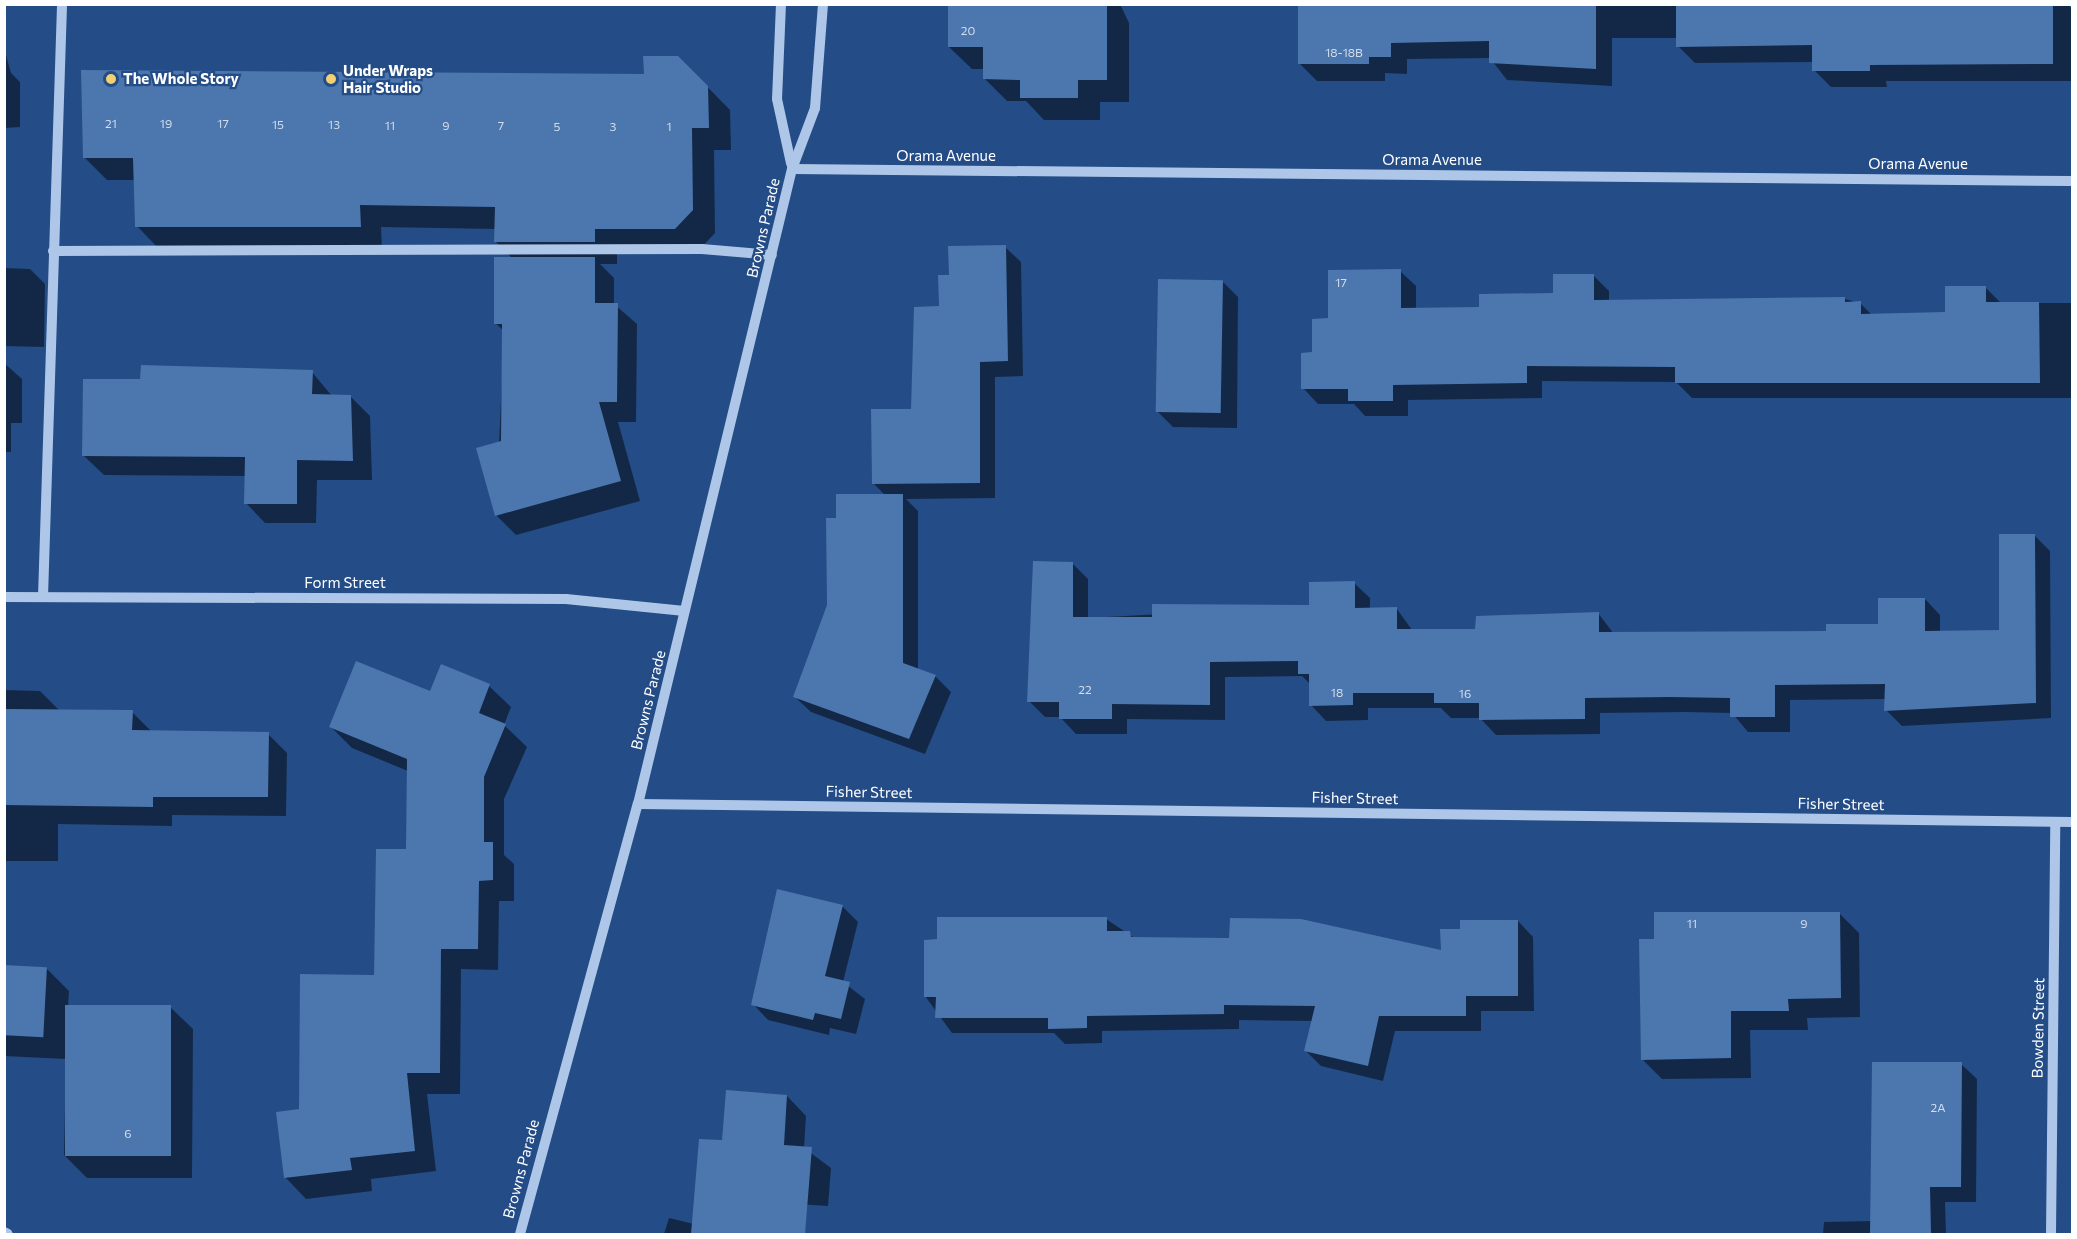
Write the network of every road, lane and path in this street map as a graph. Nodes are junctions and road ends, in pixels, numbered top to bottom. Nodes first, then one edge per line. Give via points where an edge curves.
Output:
1 (62, 4) edge
2 (781, 4) edge
3 (824, 4) edge
4 (792, 169) junction
5 (2073, 181) edge
6 (53, 251) junction
7 (772, 255) junction
8 (4, 597) edge
9 (43, 597) junction
10 (684, 611) junction
11 (638, 804) junction
12 (2055, 822) junction
13 (2073, 822) edge
14 (520, 1234) edge
15 (2051, 1234) edge

1 - 6 street
2 - 4 street, Browns Parade via 777,99
3 - 4 street, Browns Parade via 819,87
4 - 5 street, Orama Avenue
4 - 7 street, Browns Parade
6 - 7 street via 702,249
6 - 9 street
7 - 10 street, Browns Parade
8 - 9 street, Form Street
9 - 10 street, Form Street via 566,599
10 - 11 street, Browns Parade
11 - 12 street, Fisher Street
11 - 14 street, Browns Parade
12 - 13 street, Fisher Street
12 - 15 street, Bowden Street

